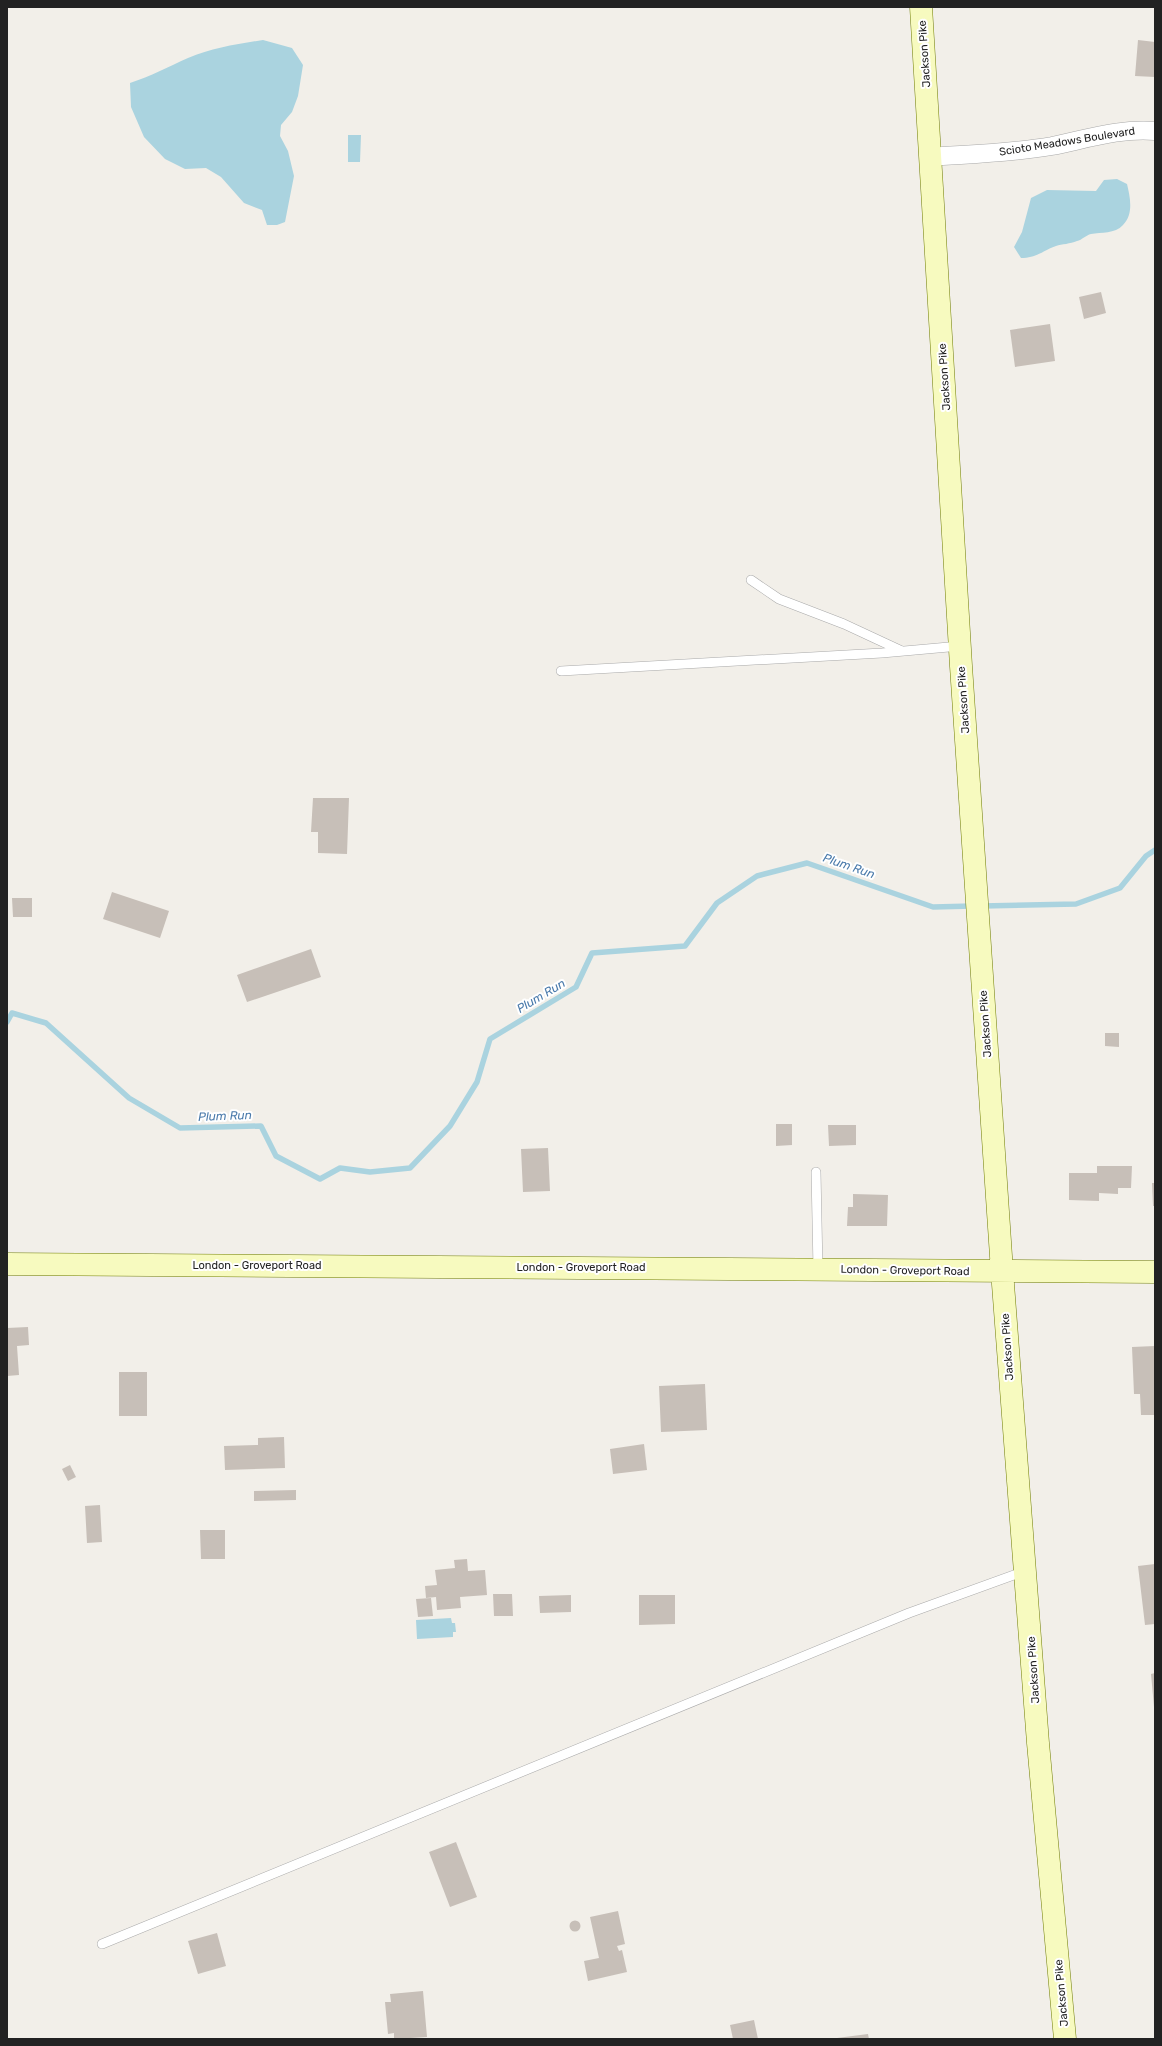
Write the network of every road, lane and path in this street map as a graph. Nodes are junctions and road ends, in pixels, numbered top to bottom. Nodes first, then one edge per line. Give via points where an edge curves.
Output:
1 (921, 7) edge
2 (1155, 131) edge
3 (930, 157) junction
4 (751, 580) dead end
5 (960, 646) junction
6 (903, 651) junction
7 (561, 671) dead end
8 (816, 1172) dead end
9 (7, 1264) edge
10 (818, 1269) junction
11 (1002, 1271) junction
12 (1155, 1272) edge
13 (1025, 1571) junction
14 (102, 1944) dead end
15 (1065, 2039) edge

1 - 3 main road, Jackson Pike
2 - 3 street, Scioto Meadows Boulevard via 1130,129 1052,146
3 - 5 main road, Jackson Pike
4 - 6 lane via 779,599 844,624
5 - 6 lane
5 - 11 main road, Jackson Pike
6 - 7 lane
8 - 10 lane
9 - 10 main road, London - Groveport Road
10 - 11 main road, London - Groveport Road
11 - 12 main road, London - Groveport Road
11 - 13 main road, Jackson Pike
13 - 14 lane via 909,1613
13 - 15 main road, Jackson Pike

